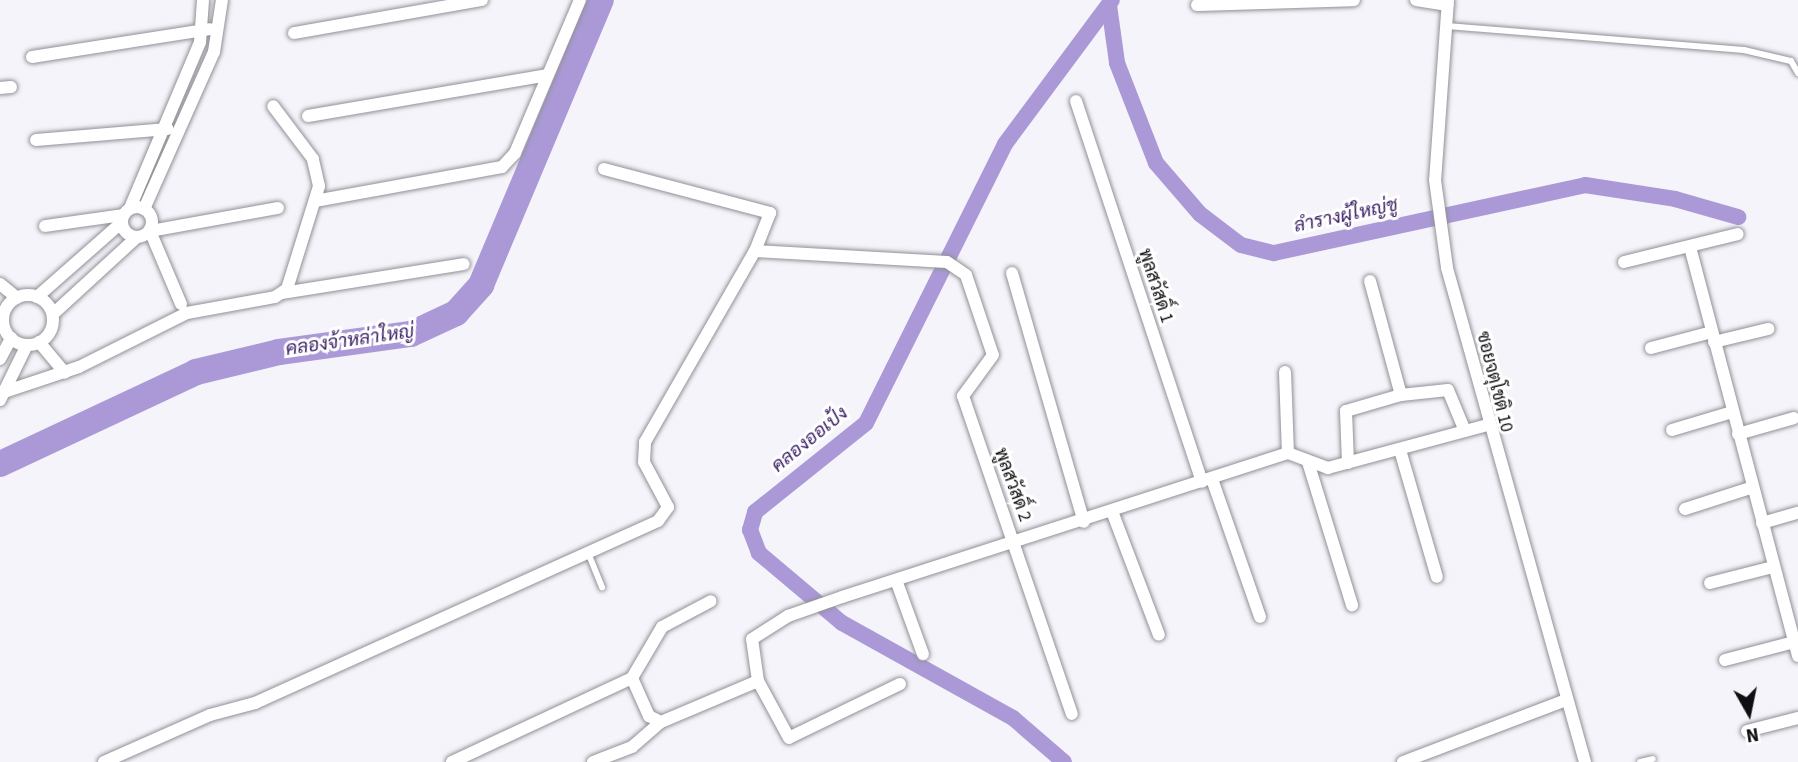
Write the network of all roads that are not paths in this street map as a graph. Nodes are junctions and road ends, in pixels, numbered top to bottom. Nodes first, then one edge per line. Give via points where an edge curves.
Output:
1 (203, 0) edge
2 (222, 0) edge
3 (482, 0) edge
4 (580, 0) edge
5 (1354, 0) edge
6 (1416, 0) edge
7 (1448, 2) edge
8 (1196, 5) dead end
9 (1445, 26) junction
10 (205, 27) junction
11 (221, 32) junction
12 (295, 33) dead end
13 (32, 57) dead end
14 (1798, 73) edge
15 (547, 75) junction
16 (1076, 101) dead end
17 (272, 106) dead end
18 (308, 116) dead end
19 (163, 127) junction
20 (177, 133) junction
21 (36, 140) dead end
22 (604, 169) dead end
23 (315, 201) junction
24 (278, 208) dead end
25 (144, 209) junction
26 (124, 216) junction
27 (44, 226) dead end
28 (150, 230) junction
29 (1738, 234) dead end
30 (136, 238) junction
31 (1690, 247) junction
32 (755, 251) junction
33 (1624, 262) dead end
34 (464, 264) dead end
35 (1012, 273) dead end
36 (1370, 281) dead end
37 (0, 284) edge
38 (283, 293) junction
39 (37, 297) junction
40 (17, 298) junction
41 (181, 304) dead end
42 (2, 314) edge
43 (52, 314) junction
44 (1768, 329) dead end
45 (1713, 337) junction
46 (12, 338) junction
47 (33, 343) junction
48 (1651, 348) dead end
49 (0, 359) edge
50 (1285, 372) dead end
51 (65, 373) junction
52 (1401, 395) junction
53 (2, 396) edge
54 (1732, 412) junction
55 (1794, 418) dead end
56 (1487, 425) junction
57 (1672, 430) dead end
58 (1465, 431) junction
59 (1738, 434) junction
60 (1399, 450) junction
61 (1288, 453) junction
62 (1308, 462) junction
63 (1348, 463) junction
64 (1207, 480) junction
65 (1753, 487) junction
66 (1685, 509) dead end
67 (1798, 513) edge
68 (1114, 514) junction
69 (1084, 523) junction
70 (1762, 523) junction
71 (1014, 544) junction
72 (589, 555) junction
73 (1773, 567) junction
74 (1437, 577) dead end
75 (896, 580) junction
76 (1710, 583) dead end
77 (603, 588) dead end
78 (711, 601) dead end
79 (1352, 604) dead end
80 (1792, 613) edge
81 (1260, 617) dead end
82 (1159, 635) dead end
83 (1794, 642) junction
84 (923, 654) dead end
85 (1798, 656) edge
86 (1725, 660) dead end
87 (632, 678) junction
88 (758, 681) junction
89 (900, 684) dead end
90 (1564, 701) junction
91 (1072, 714) dead end
92 (1798, 719) edge
93 (661, 722) junction
94 (1747, 731) dead end
95 (1653, 759) dead end
96 (104, 762) edge
97 (452, 762) edge
98 (593, 762) edge
99 (1403, 762) edge
100 (1585, 762) edge
101 (1640, 762) edge

1 - 10 street
2 - 11 street
3 - 12 street
4 - 15 street
5 - 8 street
6 - 7 street
7 - 9 street, ซอยจตุโชติ 10
9 - 14 lane via 1744,50 1791,61
9 - 56 street, ซอยจตุโชติ 10 via 1439,219
10 - 11 street
10 - 13 street
10 - 19 street
11 - 20 street
15 - 18 street
15 - 23 street via 515,153 502,167
16 - 64 street, พูลสวัสดิ์ 1
17 - 23 street via 313,159
19 - 20 street
19 - 21 street
19 - 26 street
20 - 25 street
22 - 32 street via 770,213
23 - 38 street via 295,273
24 - 28 street
25 - 26 street
25 - 28 street
26 - 27 street
26 - 30 street
26 - 39 street
28 - 30 street
28 - 41 street
29 - 31 street
30 - 43 street
31 - 33 street
31 - 45 street
32 - 71 street, พูลสวัสดิ์ 2 via 947,262 966,275 993,355 964,396
32 - 72 street via 645,442 644,462 667,513
34 - 38 street
35 - 69 street
36 - 52 street
37 - 40 street
38 - 51 street via 187,313
39 - 40 street
39 - 43 street
40 - 42 street
42 - 46 street
43 - 47 street via 51,329
44 - 45 street
45 - 48 street
45 - 54 street
46 - 47 street
46 - 49 street
47 - 51 street
47 - 53 street
50 - 61 street
51 - 53 street
52 - 58 street via 1448,390
52 - 63 street via 1346,411
54 - 57 street
54 - 59 street
55 - 59 street
56 - 58 street
56 - 90 street, ซอยจตุโชติ 10
58 - 60 street
59 - 65 street
60 - 63 street
60 - 74 street
61 - 62 street
61 - 64 street
62 - 63 street via 1328,468
62 - 79 street
64 - 68 street
64 - 81 street, พูลสวัสดิ์ 1
65 - 66 street
65 - 70 street
67 - 70 street
68 - 69 street
68 - 82 street
69 - 71 street
70 - 73 street
71 - 75 street
71 - 91 street, พูลสวัสดิ์ 2
72 - 77 lane
72 - 96 street via 255,703 211,715
73 - 76 street
73 - 80 street
75 - 84 street
75 - 88 street via 789,616 752,639
78 - 87 street via 662,627
80 - 83 street
83 - 85 street
83 - 86 street
87 - 93 street via 649,716
87 - 97 street
88 - 89 street via 793,738
88 - 93 street
90 - 99 street
90 - 100 street, ซอยจตุโชติ 10
92 - 94 street
93 - 98 street via 632,747
95 - 101 lane

